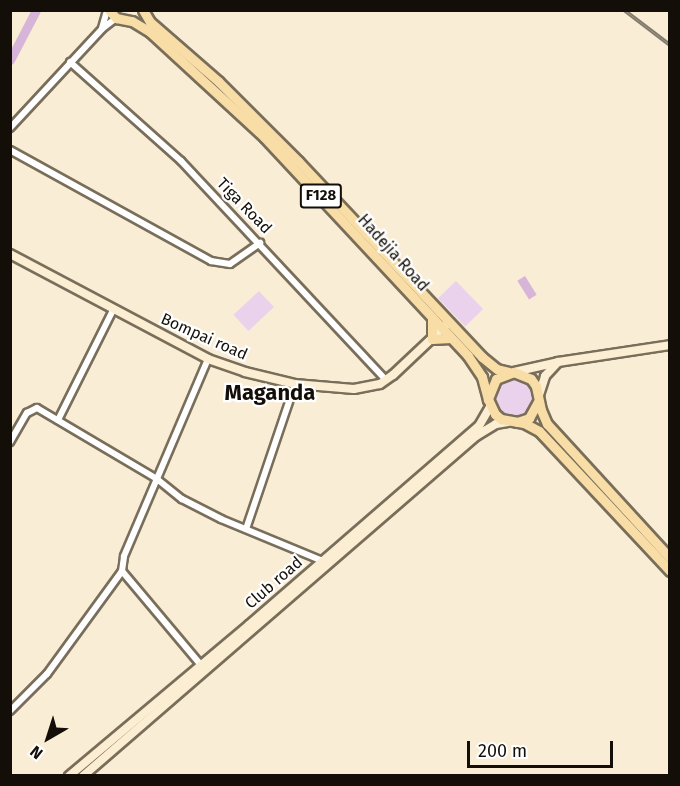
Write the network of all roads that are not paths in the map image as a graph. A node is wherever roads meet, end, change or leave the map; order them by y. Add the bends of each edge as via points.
1 (138, 10) edge
2 (143, 10) edge
3 (115, 14) edge
4 (102, 29) junction
5 (70, 62) junction
6 (10, 128) edge
7 (10, 150) edge
8 (260, 243) junction
9 (10, 254) edge
10 (113, 310) junction
11 (432, 318) junction
12 (446, 325) junction
13 (451, 338) junction
14 (432, 339) junction
15 (669, 345) edge
16 (208, 358) junction
17 (558, 362) junction
18 (512, 372) junction
19 (386, 380) junction
20 (295, 384) junction
21 (539, 397) junction
22 (489, 403) junction
23 (58, 420) junction
24 (512, 422) junction
25 (10, 442) edge
26 (426, 475) junction
27 (157, 479) junction
28 (246, 529) junction
29 (669, 558) edge
30 (323, 561) junction
31 (122, 571) junction
32 (669, 571) edge
33 (207, 664) junction
34 (10, 711) edge
35 (69, 776) edge
36 (83, 776) edge

1 - 3 main road
2 - 12 main road, Hadejia Road / F128 via 150,22 275,138
3 - 4 street
3 - 4 street
3 - 11 main road, Hadejia Road / F128 via 150,32 237,110
4 - 5 street
5 - 6 street
5 - 8 street, Tiga Road via 181,161
7 - 8 street via 211,261 234,263
8 - 19 street, Tiga Road
9 - 10 main road, Bompai road
10 - 16 main road, Bompai road
10 - 23 street
11 - 12 main road, Hadejia Road / F128
11 - 14 main road
12 - 13 main road, Hadejia Road / F128
12 - 14 main road, Bompai road
12 - 18 main road, Hadejia Road / F128 via 490,364
13 - 14 main road
13 - 22 main road, Hadejia Road / F128 via 477,367
14 - 19 main road, Bompai road
15 - 17 main road
16 - 20 main road, Bompai road
16 - 27 street
17 - 18 main road
17 - 21 main road via 545,376
18 - 21 main road, F128 via 531,379
18 - 22 main road via 496,379
19 - 20 main road, Bompai road via 354,389
20 - 28 street
21 - 24 main road via 529,418
21 - 29 main road, F128 via 543,417 555,434
22 - 24 main road via 495,414
22 - 26 main road, Club road via 479,426
23 - 25 street via 37,408 30,409
23 - 27 street
24 - 26 main road via 495,424
24 - 32 main road via 531,426 548,440
26 - 30 main road, Club road
26 - 33 main road
27 - 28 street via 182,499
27 - 31 street via 124,556
28 - 30 street
30 - 33 main road, Club road
31 - 33 street
31 - 34 street via 47,674
33 - 35 main road, Club road
33 - 36 main road

